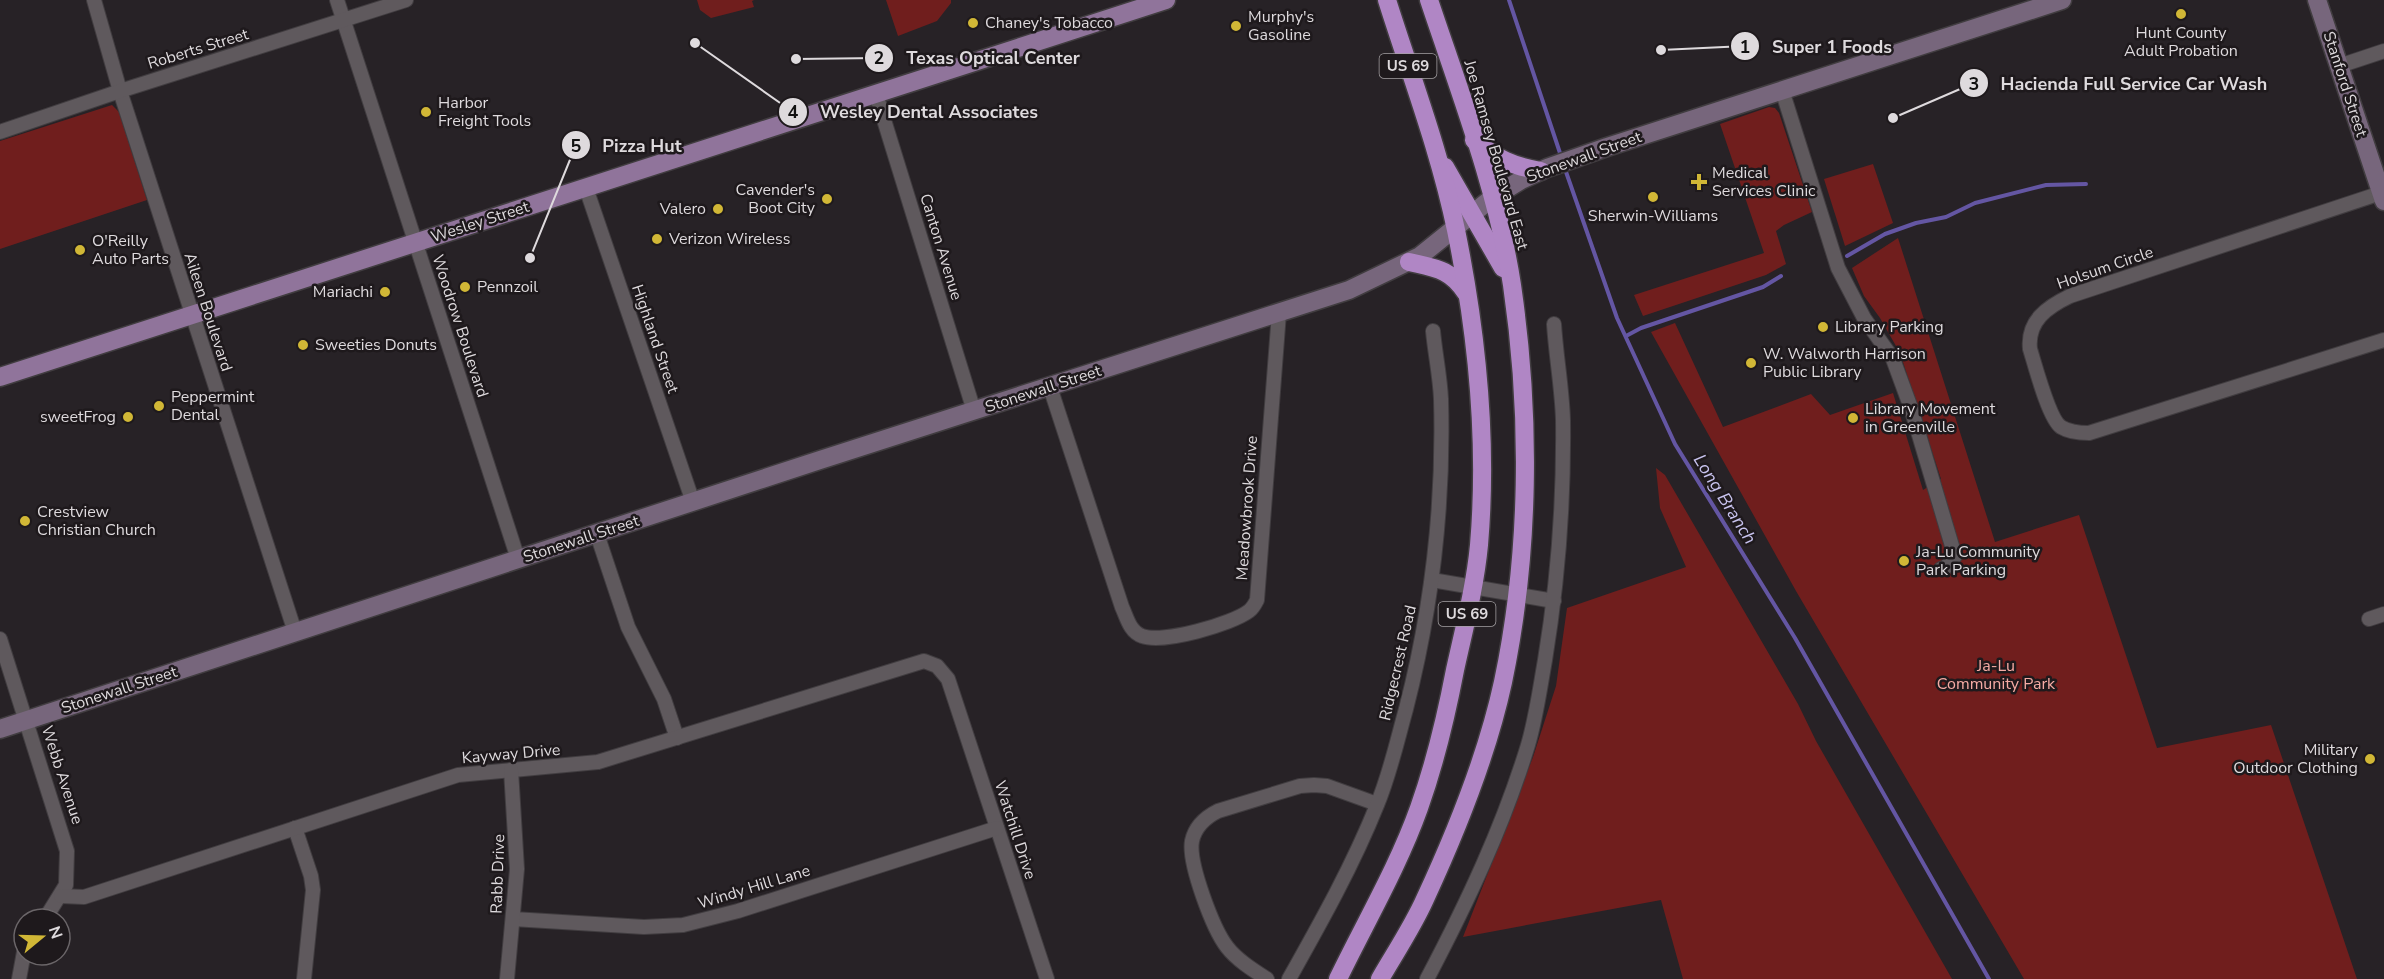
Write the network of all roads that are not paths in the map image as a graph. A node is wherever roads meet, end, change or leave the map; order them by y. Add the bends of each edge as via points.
1 (94, 0) edge
2 (337, 0) edge
3 (406, 0) edge
4 (1166, 0) edge
5 (2062, 0) edge
6 (2317, 0) edge
7 (1430, 2) edge
8 (1386, 3) edge
9 (344, 21) junction
10 (2384, 51) edge
11 (2339, 66) junction
12 (1782, 90) junction
13 (120, 91) junction
14 (876, 94) junction
15 (0, 132) edge
16 (1474, 140) junction
17 (1436, 153) junction
18 (1544, 169) junction
19 (586, 188) junction
20 (2383, 196) edge
21 (1492, 198) junction
22 (1473, 213) junction
23 (1455, 228) junction
24 (415, 243) junction
25 (1409, 262) junction
26 (1512, 285) junction
27 (1467, 295) junction
28 (1279, 313) junction
29 (192, 315) junction
30 (1554, 324) dead end
31 (1433, 331) dead end
32 (2384, 340) edge
33 (0, 377) edge
34 (1050, 387) junction
35 (974, 411) junction
36 (693, 502) junction
37 (597, 534) junction
38 (518, 559) junction
39 (1941, 568) dead end
40 (1432, 580) junction
41 (1473, 586) junction
42 (1518, 595) junction
43 (1554, 601) junction
44 (2384, 614) edge
45 (2369, 619) dead end
46 (295, 632) junction
47 (0, 639) edge
48 (952, 692) joint
49 (27, 720) junction
50 (0, 729) edge
51 (677, 738) junction
52 (511, 770) junction
53 (1377, 804) junction
54 (295, 828) junction
55 (997, 828) junction
56 (61, 896) junction
57 (53, 907) edge
58 (513, 919) junction
59 (304, 979) edge
60 (507, 979) edge
61 (1047, 979) edge
62 (1267, 979) edge
63 (1289, 979) edge
64 (1338, 979) edge
65 (1380, 979) edge
66 (1427, 979) edge

1 - 13 street, Aileen Boulevard
2 - 9 street, Woodrow Boulevard
3 - 9 street, Roberts Street
4 - 14 main road, Wesley Street
5 - 12 street, Stonewall Street
6 - 11 street, Stanford Street
7 - 16 highway, Joe Ramsey Boulevard East / US 69
8 - 17 highway, US 69
9 - 13 street, Roberts Street
9 - 24 street, Woodrow Boulevard
10 - 11 street
11 - 20 street, Stanford Street
12 - 18 street, Stonewall Street
12 - 39 street via 1838,268 1864,318 1888,350 1911,408 1955,556
13 - 15 street, Roberts Street
13 - 29 street, Aileen Boulevard
14 - 19 main road, Wesley Street
14 - 35 street, Canton Avenue
16 - 18 highway via 1497,158 1521,168
16 - 21 highway, Joe Ramsey Boulevard East / US 69
17 - 22 highway
17 - 23 highway, US 69
18 - 21 street, Stonewall Street
19 - 24 main road, Wesley Street
19 - 36 street, Highland Street
20 - 32 street, Holsum Circle via 2070,296 2039,317 2029,338 2053,416 2061,427 2089,433
21 - 22 street, Stonewall Street
21 - 26 highway, Joe Ramsey Boulevard East / US 69
22 - 23 street, Stonewall Street
22 - 26 highway
23 - 25 street, Stonewall Street
23 - 27 highway, US 69
24 - 29 main road, Wesley Street
24 - 38 street, Woodrow Boulevard
25 - 27 highway via 1446,273 1458,280
25 - 28 street, Stonewall Street via 1349,290
26 - 42 highway, Joe Ramsey Boulevard East / US 69 via 1524,435
27 - 41 highway, US 69 via 1479,395 1482,472
28 - 34 street, Stonewall Street
28 - 34 street, Meadowbrook Drive via 1257,600 1247,612 1189,633 1153,638 1132,630
29 - 33 main road, Wesley Street
29 - 46 street, Aileen Boulevard
30 - 43 street via 1563,422 1560,543
31 - 40 street, Ridgecrest Road via 1441,398
34 - 35 street, Stonewall Street
35 - 36 street, Stonewall Street
36 - 37 street, Stonewall Street
37 - 38 street, Stonewall Street
37 - 51 street via 628,627 664,699
38 - 46 street, Stonewall Street
40 - 41 street
40 - 53 street, Ridgecrest Road via 1411,689
41 - 42 street
41 - 64 highway, US 69 via 1442,733 1418,809
42 - 43 street
42 - 65 highway, Joe Ramsey Boulevard East / US 69 via 1503,682 1473,781 1424,902
43 - 66 street via 1542,680 1512,795 1478,879
44 - 45 street
46 - 49 street, Stonewall Street
47 - 49 street, Webb Avenue
48 - 51 street, Kayway Drive via 937,666 916,662
48 - 55 street, Watchill Drive
49 - 50 street, Stonewall Street
49 - 56 street, Webb Avenue via 65,839 68,873
51 - 52 street, Kayway Drive via 598,762
52 - 54 street, Kayway Drive via 458,775
52 - 58 street, Rabb Drive via 517,869
53 - 62 street via 1327,786 1300,786 1218,811 1200,823 1191,854 1205,901 1229,950
53 - 63 street, Ridgecrest Road via 1335,895
54 - 56 street, Kayway Drive via 84,897
54 - 59 street via 313,890
55 - 58 street, Windy Hill Lane via 683,925 644,927
55 - 61 street, Watchill Drive
56 - 57 street, Webb Avenue
58 - 60 street, Rabb Drive

